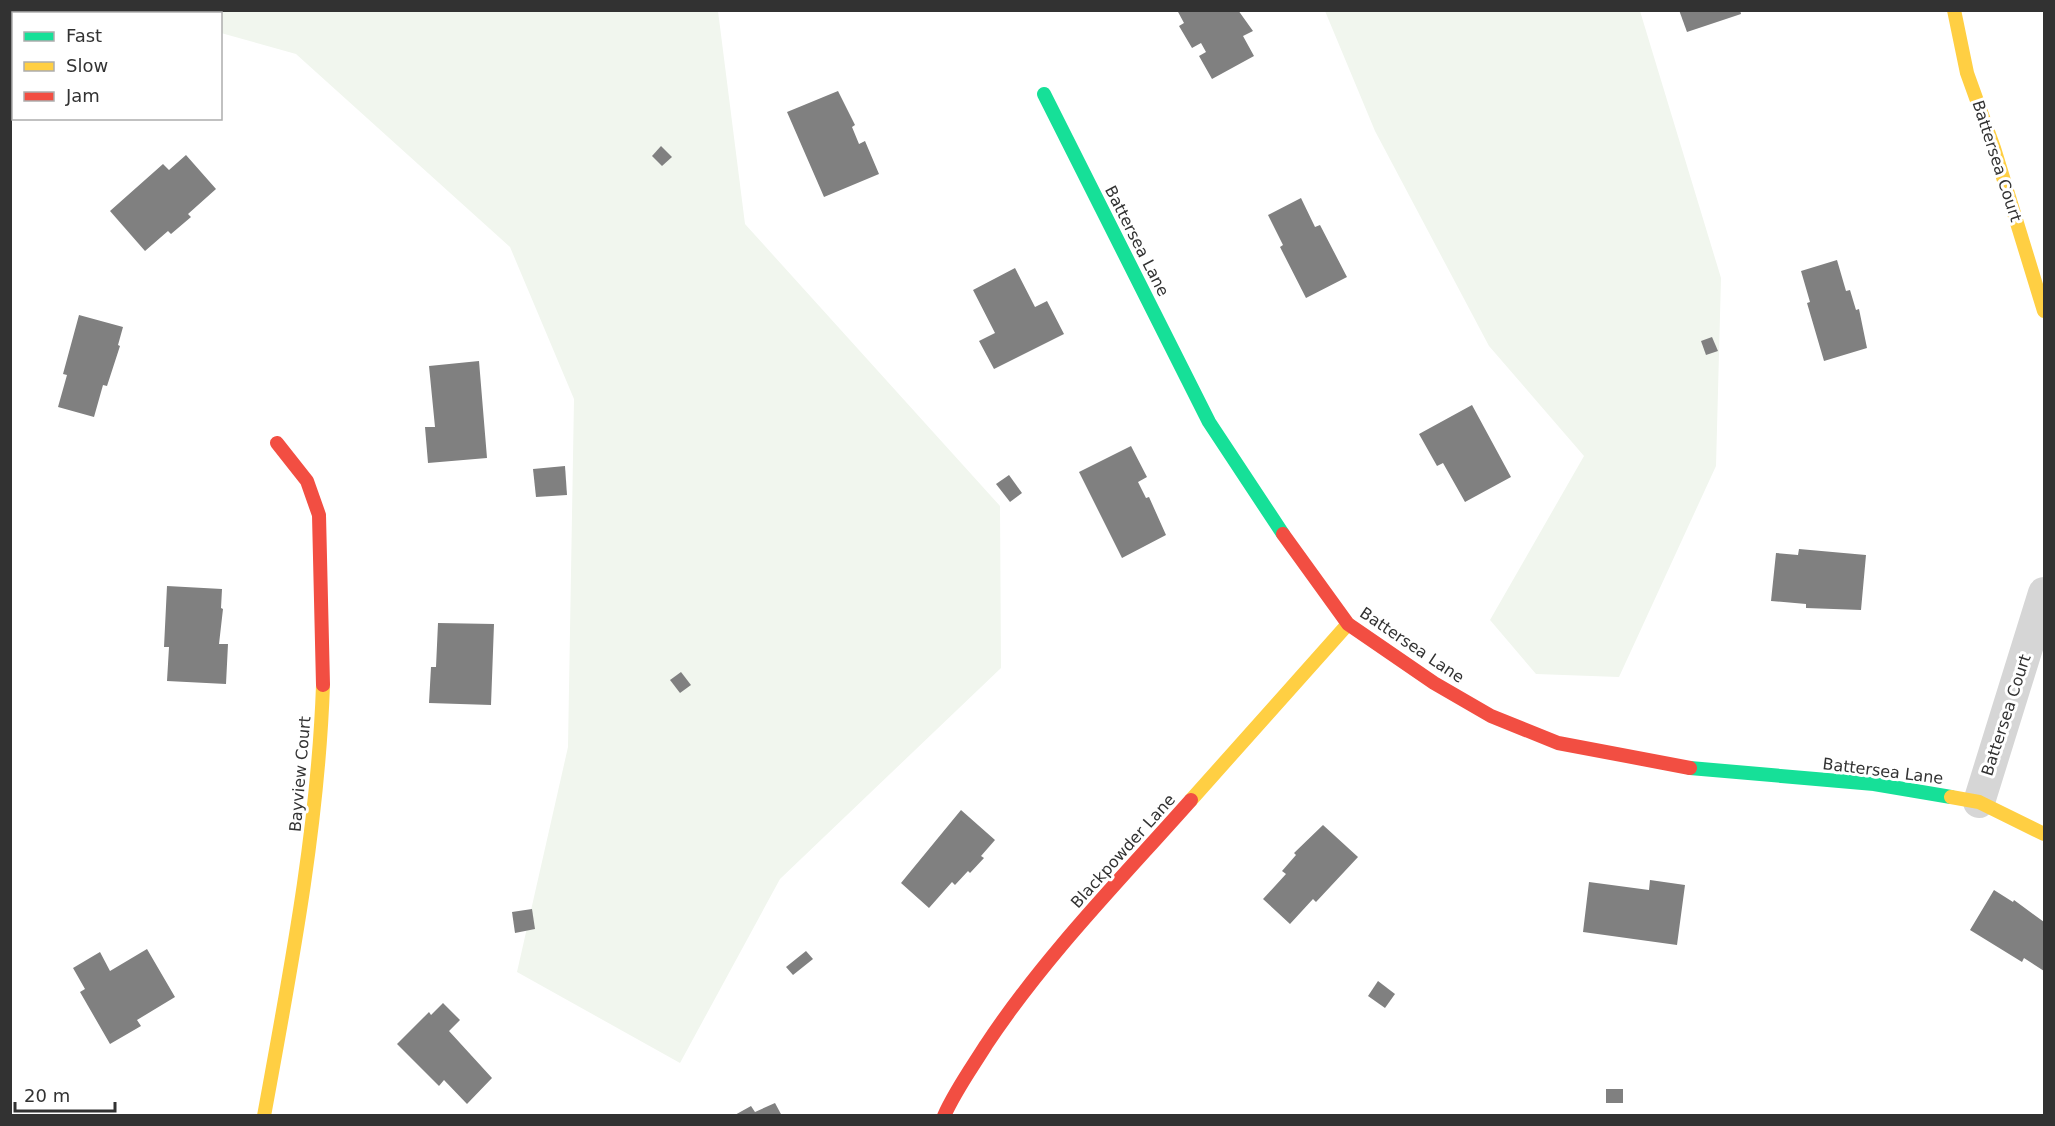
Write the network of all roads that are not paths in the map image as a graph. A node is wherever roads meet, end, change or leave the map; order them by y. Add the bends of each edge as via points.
1 (1954, 10) edge
2 (1044, 94) dead end
3 (2044, 311) edge
4 (277, 443) dead end
5 (2044, 593) edge
6 (1348, 624) junction
7 (1979, 801) junction
8 (2044, 834) edge
9 (264, 1116) edge
10 (944, 1116) edge

1 - 3 street, Battersea Court via 1967,73
2 - 6 street, Battersea Lane via 1209,422 1251,489
4 - 9 street, Bayview Court via 307,481 319,515 323,678 321,741 303,901
5 - 7 street, Battersea Court
6 - 7 street, Battersea Lane via 1434,683 1491,716 1557,743 1677,767 1874,784
6 - 10 street, Blackpowder Lane via 1060,944 1004,1018
7 - 8 street, Battersea Lane

